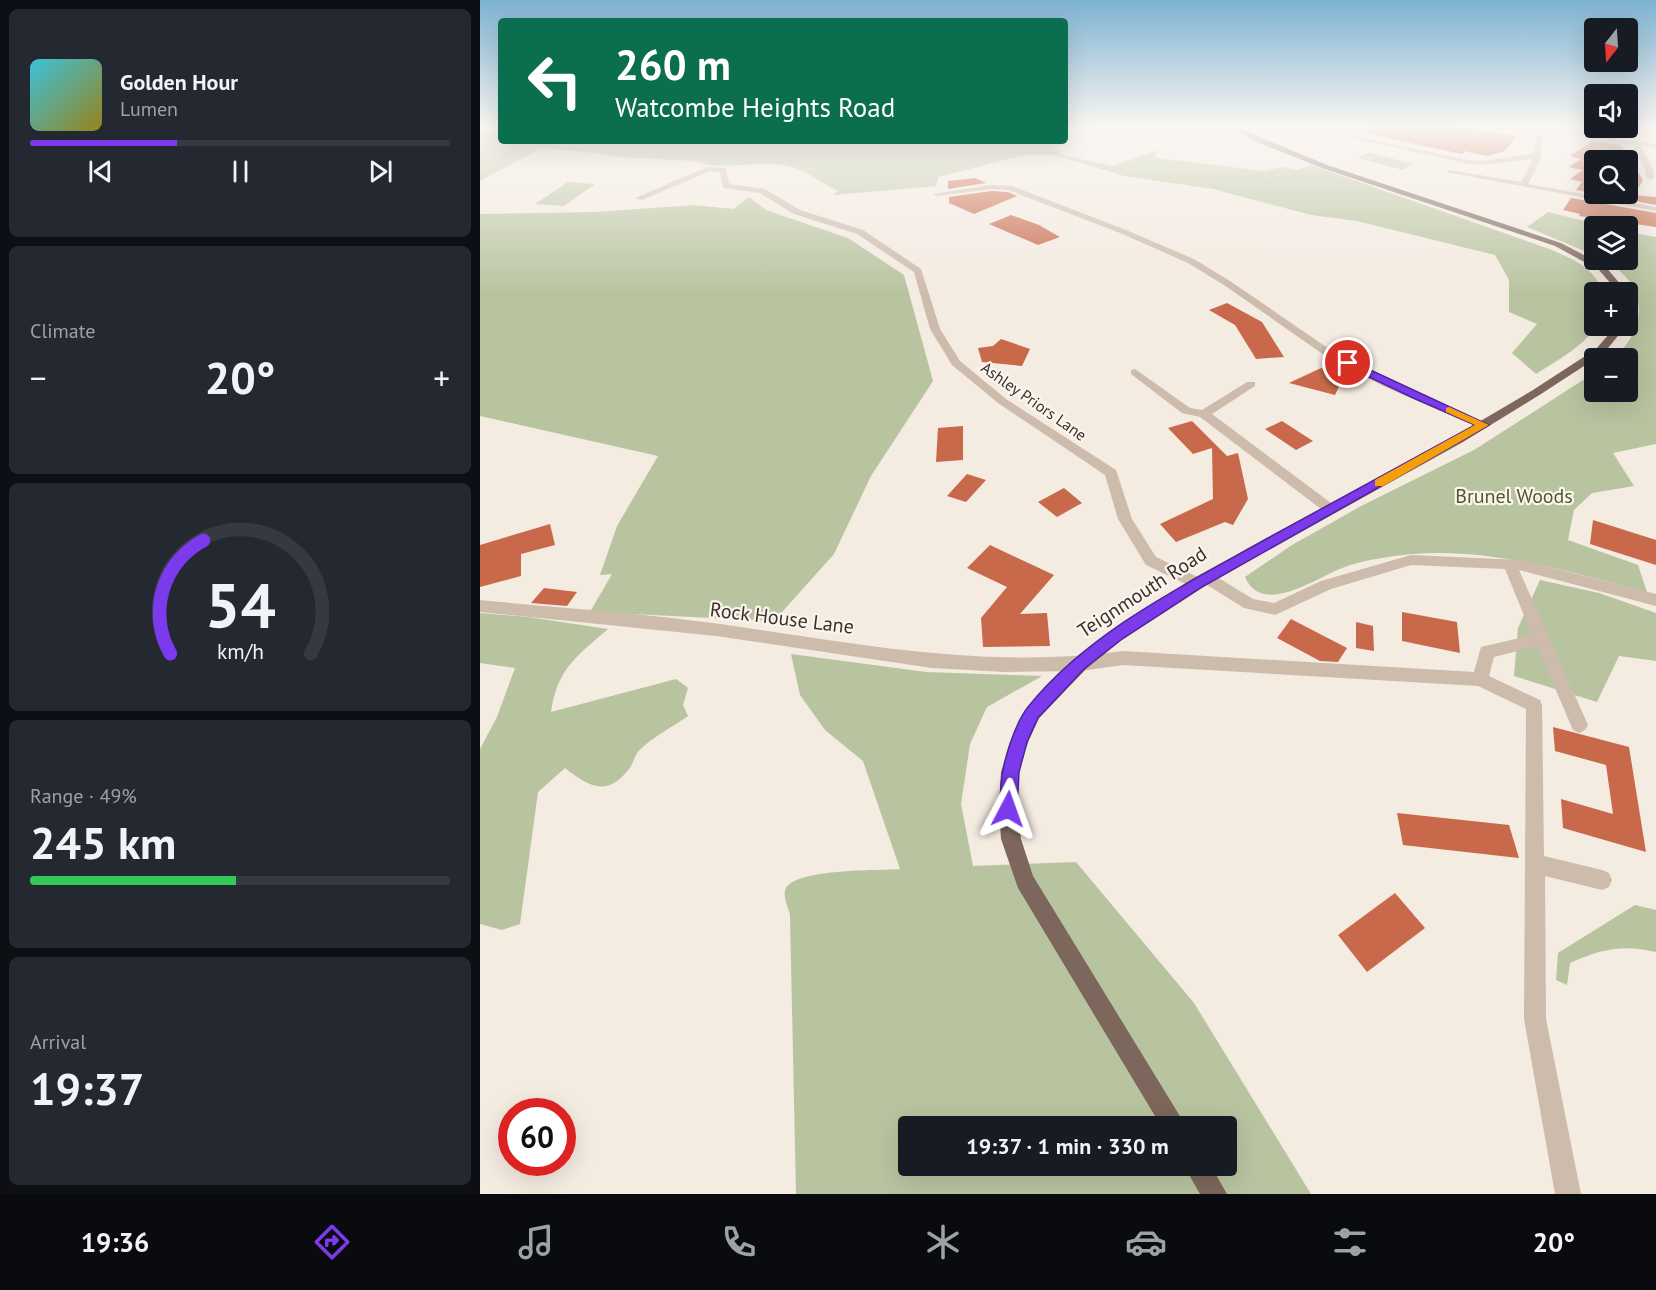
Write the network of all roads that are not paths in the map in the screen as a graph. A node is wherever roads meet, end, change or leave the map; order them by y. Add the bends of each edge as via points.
1 (676, 183) edge
2 (725, 183) edge
3 (1378, 183) edge
4 (1516, 183) edge
5 (1524, 184) joint
6 (937, 194) dead end
7 (639, 198) dead end
8 (1656, 209) edge
9 (1616, 282) edge
10 (1613, 336) edge
11 (1135, 372) dead end
12 (1251, 384) dead end
13 (1204, 414) junction
14 (1484, 425) junction
15 (1330, 509) junction
16 (1510, 565) junction
17 (1202, 581) junction
18 (1656, 600) edge
19 (480, 606) edge
20 (1542, 639) junction
21 (1080, 664) junction
22 (1480, 680) junction
23 (1579, 725) dead end
24 (1535, 864) junction
25 (1602, 880) dead end
26 (1168, 1116) edge
27 (1203, 1176) edge
28 (1214, 1194) edge
29 (1568, 1194) edge

1 - 7 street, Ashley Priors Lane
2 - 17 street, Ashley Priors Lane via 726,186 762,191 797,212 860,232 918,271 935,329 956,363 1002,401 1112,473 1125,519 1151,561
3 - 9 main road via 1560,247 1599,266
4 - 5 street
5 - 8 street
6 - 14 street via 1003,187 1052,203 1191,261 1330,354
10 - 14 main road, Teignmouth Road via 1600,351
11 - 13 street via 1186,411
12 - 13 street
13 - 15 street
14 - 15 main road, Teignmouth Road
15 - 17 main road, Teignmouth Road
16 - 17 street via 1411,560 1326,585 1275,609 1249,604
16 - 18 street
16 - 20 street
17 - 21 main road, Teignmouth Road via 1117,635
19 - 21 street, Rock House Lane via 716,630 932,661
20 - 22 street via 1487,652
20 - 23 street
21 - 22 street, Rock House Lane via 1123,658
21 - 26 main road, Teignmouth Road via 1033,713 1019,742 1011,772 1011,839 1025,881
22 - 24 street via 1534,705
24 - 25 street
24 - 29 street via 1535,1019
27 - 28 main road

